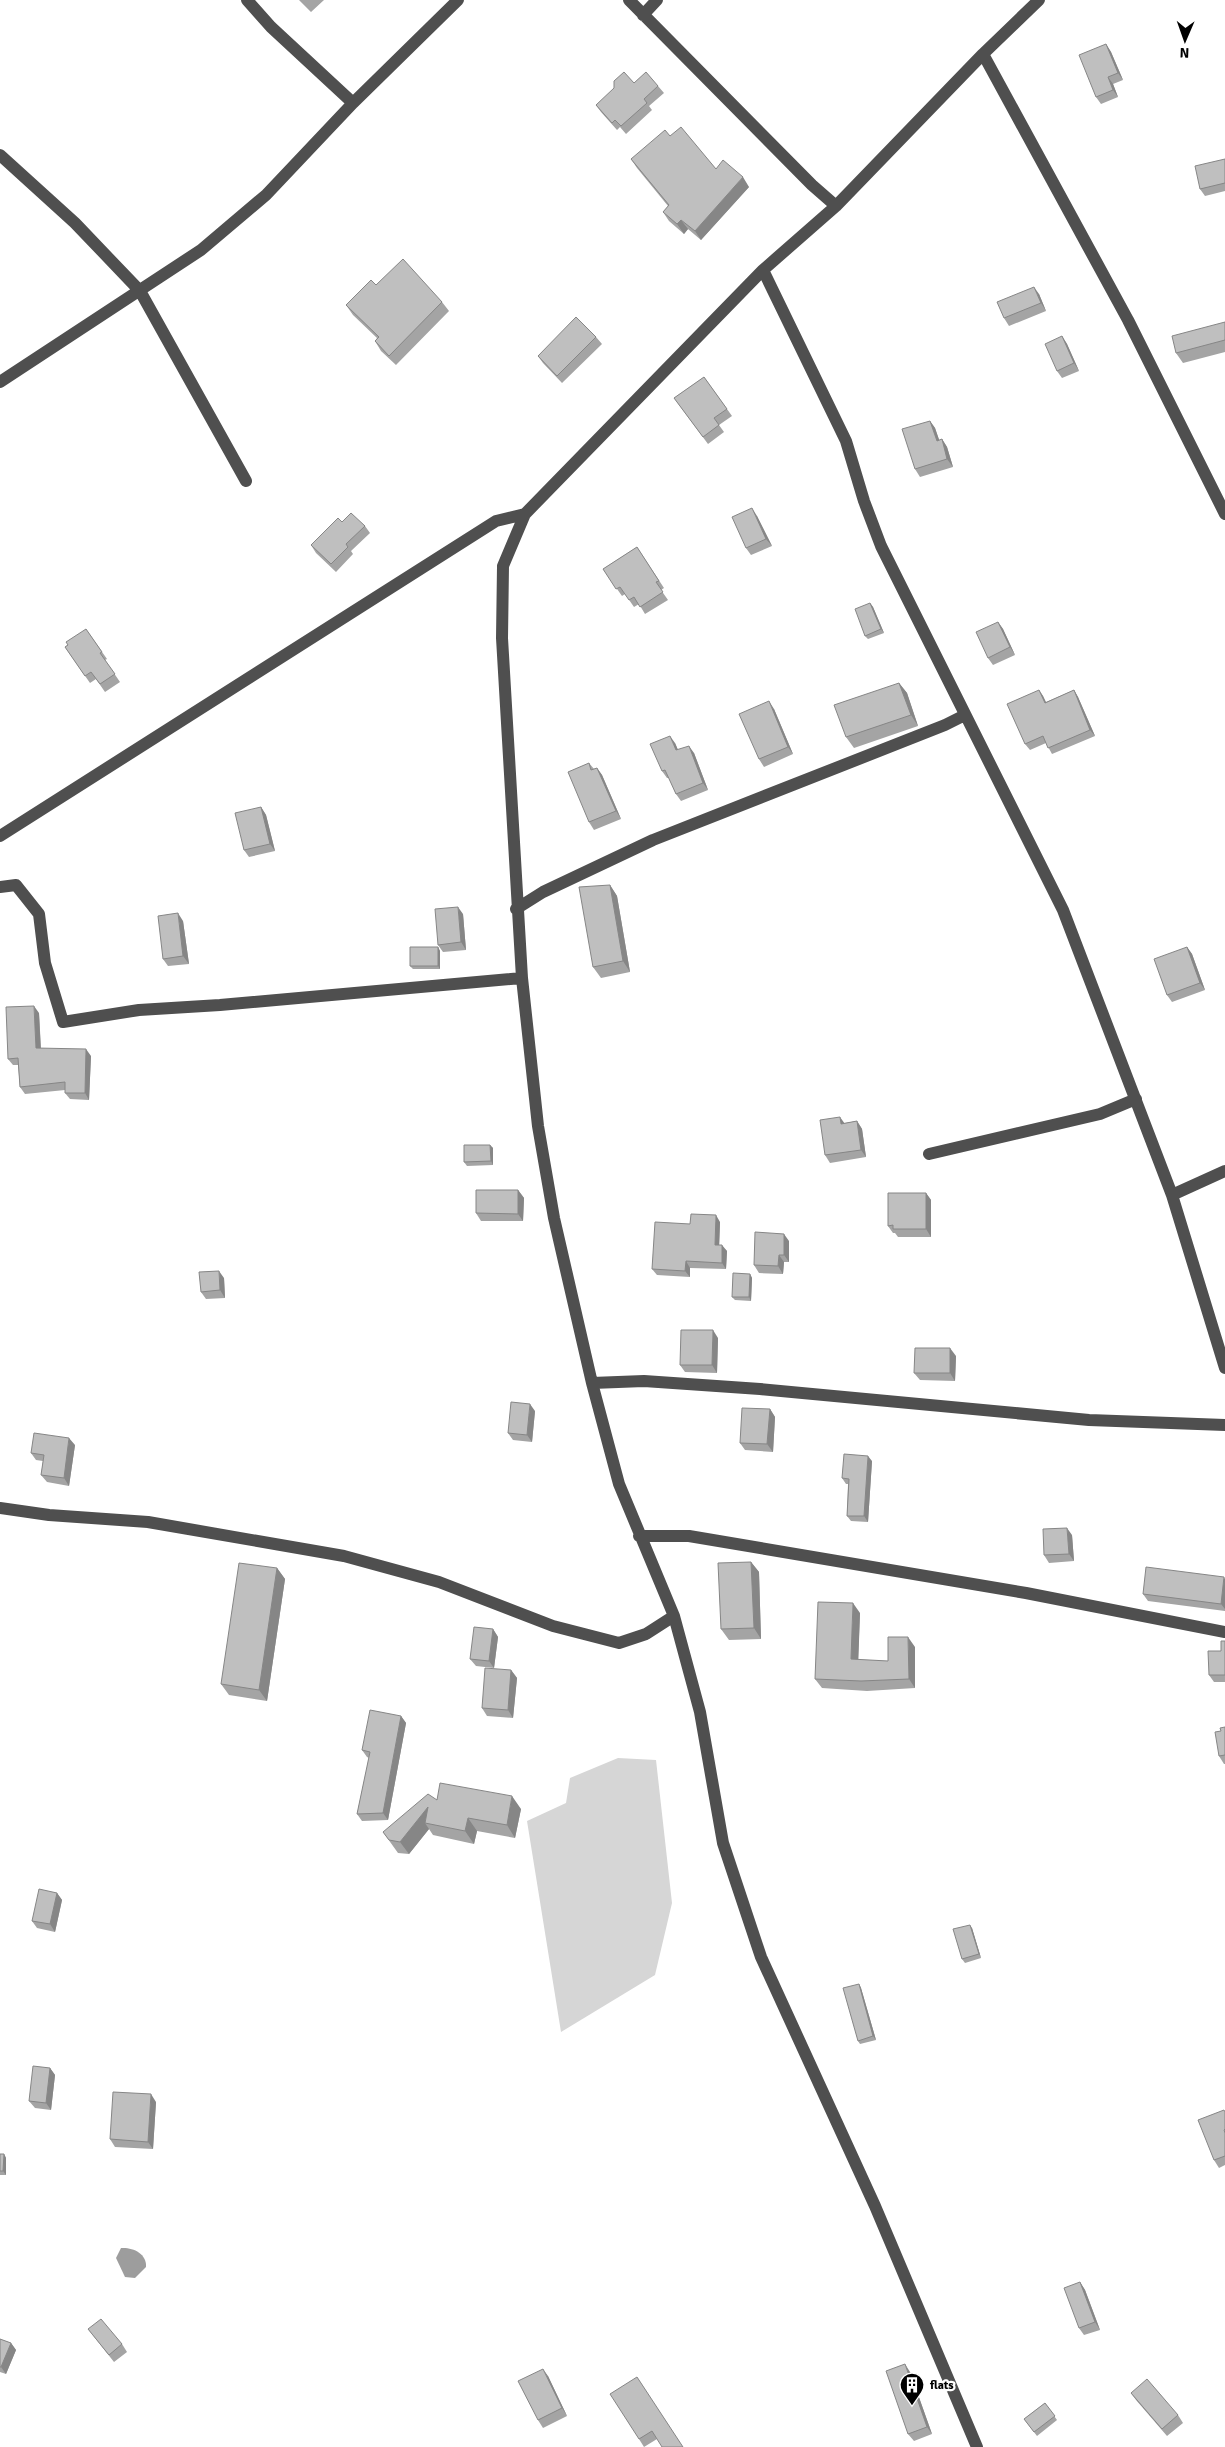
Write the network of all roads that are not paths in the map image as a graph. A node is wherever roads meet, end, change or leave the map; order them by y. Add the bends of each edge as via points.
1 (247, 0) edge
2 (458, 0) edge
3 (629, 0) edge
4 (656, 0) edge
5 (1039, 0) edge
6 (643, 15) junction
7 (983, 54) junction
8 (353, 103) junction
9 (0, 155) edge
10 (836, 206) junction
11 (763, 270) junction
12 (140, 292) junction
13 (0, 382) edge
14 (246, 481) dead end
15 (525, 514) junction
16 (1225, 514) edge
17 (965, 715) junction
18 (0, 836) edge
19 (0, 887) edge
20 (516, 909) junction
21 (522, 978) junction
22 (1136, 1098) junction
23 (929, 1154) dead end
24 (1225, 1171) edge
25 (1172, 1195) junction
26 (1225, 1368) edge
27 (592, 1383) junction
28 (1225, 1425) edge
29 (0, 1508) edge
30 (639, 1536) junction
31 (674, 1616) junction
32 (1225, 1632) edge
33 (977, 2447) edge

1 - 8 street via 271,27
2 - 8 street
3 - 6 street
4 - 6 street
5 - 7 street
6 - 10 street
7 - 10 street
7 - 16 street via 1128,320
8 - 12 street via 266,194 201,250
9 - 12 street via 75,224
10 - 11 street
11 - 15 street
11 - 17 street via 846,441 882,546
12 - 13 street
12 - 14 street
15 - 18 street via 496,521
15 - 20 street via 503,566 502,638
17 - 20 street via 653,840 543,892
17 - 22 street via 1063,910
19 - 21 street via 16,885 39,914 45,964 63,1022 140,1010 220,1006
20 - 21 street
21 - 27 street via 538,1126 552,1208
22 - 23 street via 1100,1114
22 - 25 street
24 - 25 street
25 - 26 street
27 - 28 street via 644,1381 741,1387 1088,1420
27 - 30 street via 619,1484
29 - 31 street via 148,1522 344,1556 438,1582 553,1626 619,1643 646,1634
30 - 31 street
30 - 32 street via 689,1536 1026,1593
31 - 33 street via 700,1712 723,1843 761,1957 875,2206

